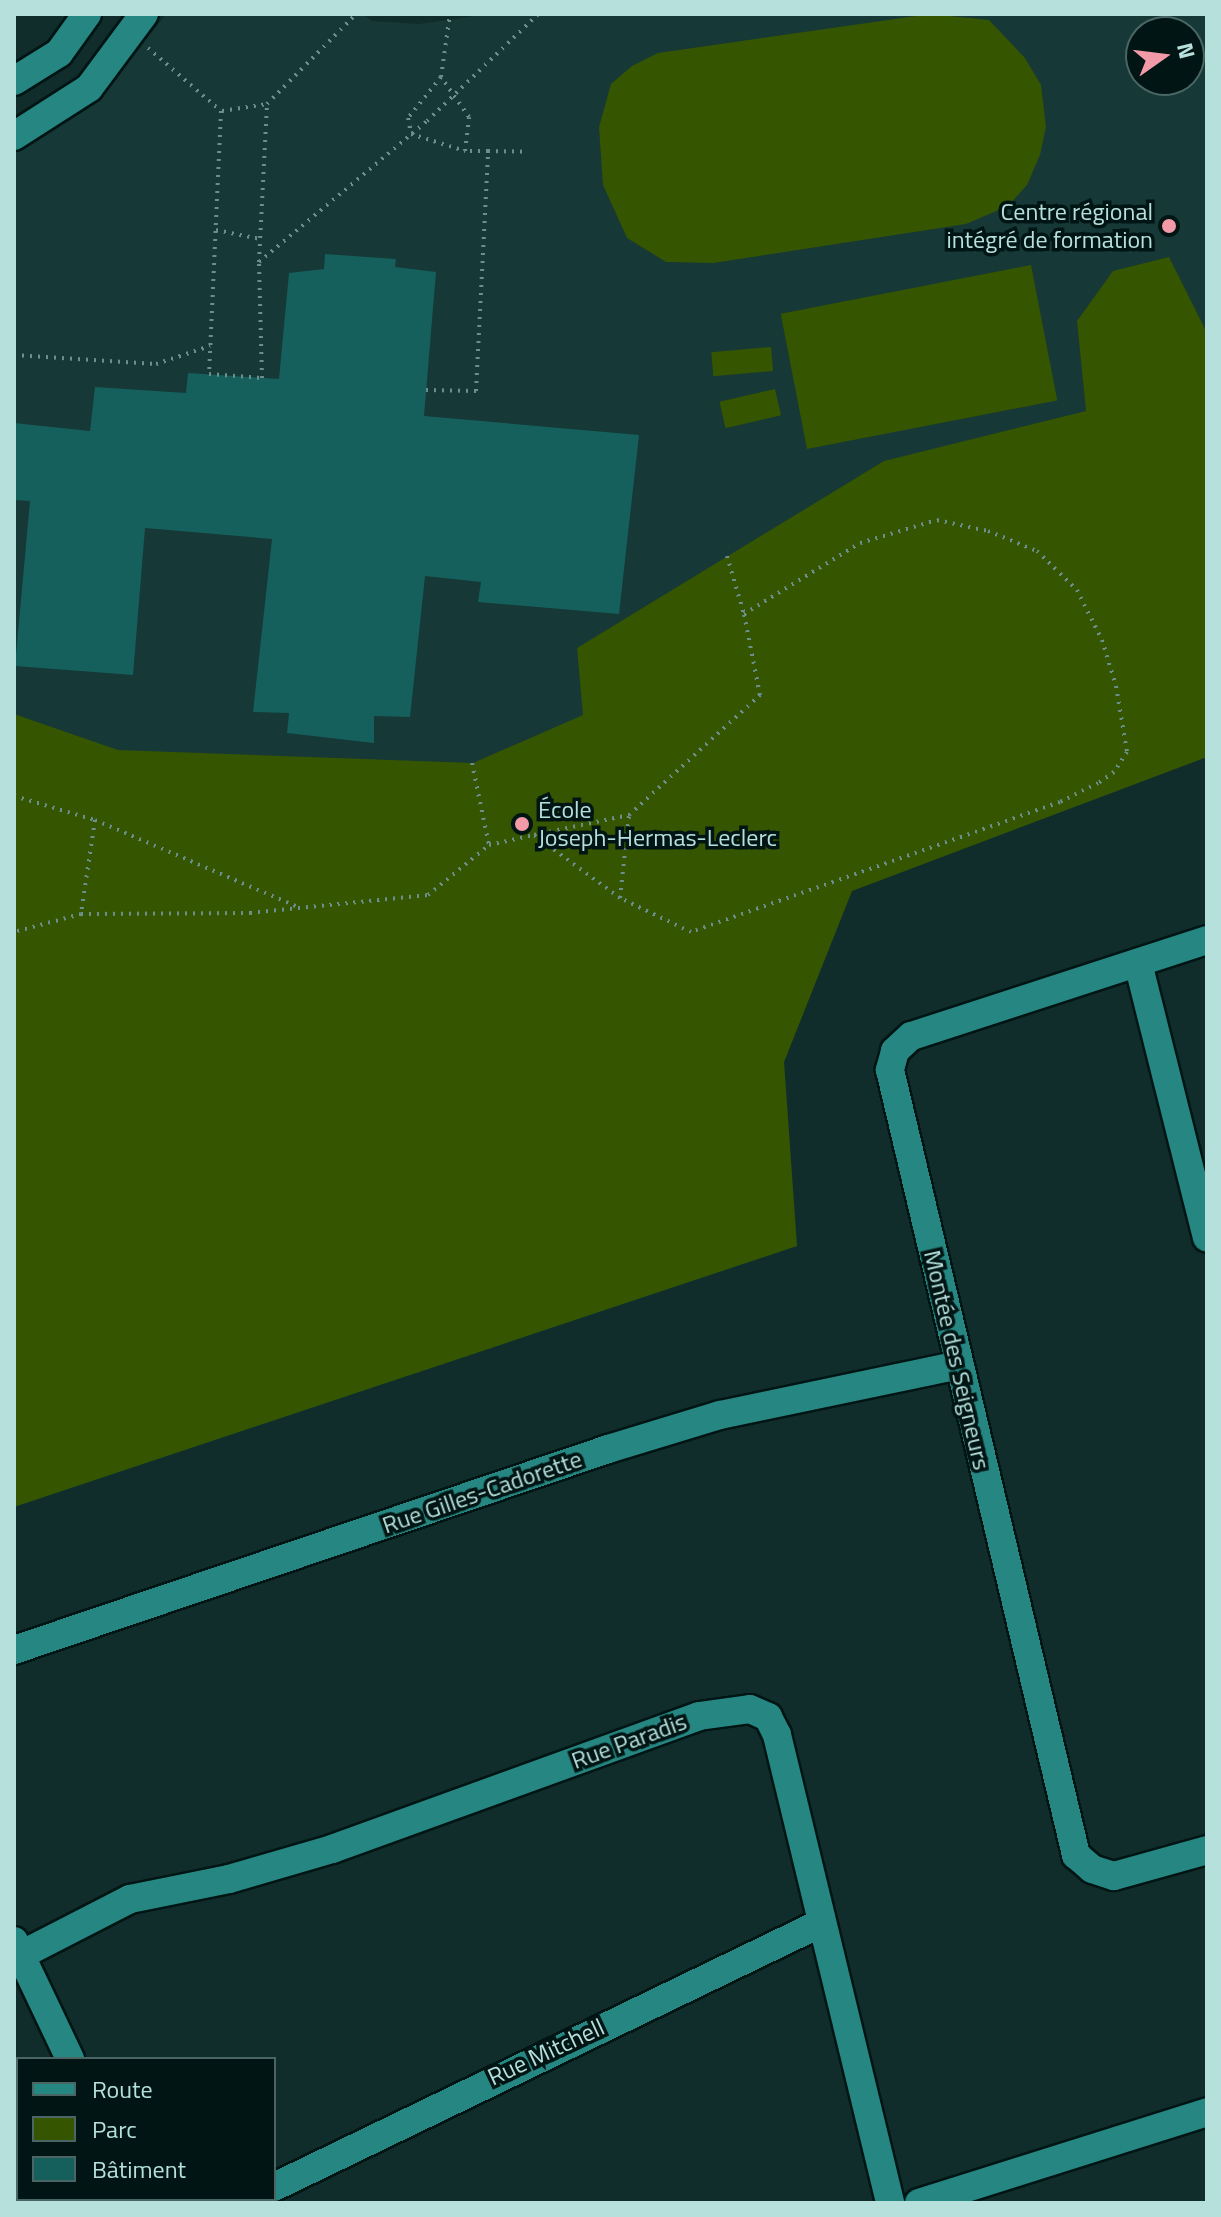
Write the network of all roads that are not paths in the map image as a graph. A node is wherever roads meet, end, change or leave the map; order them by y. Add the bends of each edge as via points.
1 (87, 14) edge
2 (137, 23) edge
3 (14, 81) edge
4 (14, 136) edge
5 (1207, 940) edge
6 (1138, 963) junction
7 (1203, 1207) edge
8 (1207, 1237) edge
9 (959, 1365) junction
10 (14, 1650) edge
11 (1207, 1850) edge
12 (821, 1923) junction
13 (18, 1948) edge
14 (69, 2057) edge
15 (1207, 2112) edge
16 (276, 2186) edge
17 (890, 2203) edge
18 (919, 2203) edge

1 - 3 street via 59,53
2 - 4 street via 89,88
5 - 6 street, Montée des Seigneurs
6 - 7 street
6 - 9 street, Montée des Seigneurs via 911,1036 895,1051 890,1070
7 - 8 street
9 - 10 street, Rue Gilles-Cadorette via 720,1415
9 - 11 street, Montée des Seigneurs via 1076,1855 1092,1869 1114,1876
12 - 13 street, Rue Paradis via 777,1735 768,1717 750,1709 699,1716 332,1849 229,1879 130,1899
12 - 16 street, Rue Mitchell
12 - 17 street, Rue Paradis
13 - 14 street
15 - 18 street

